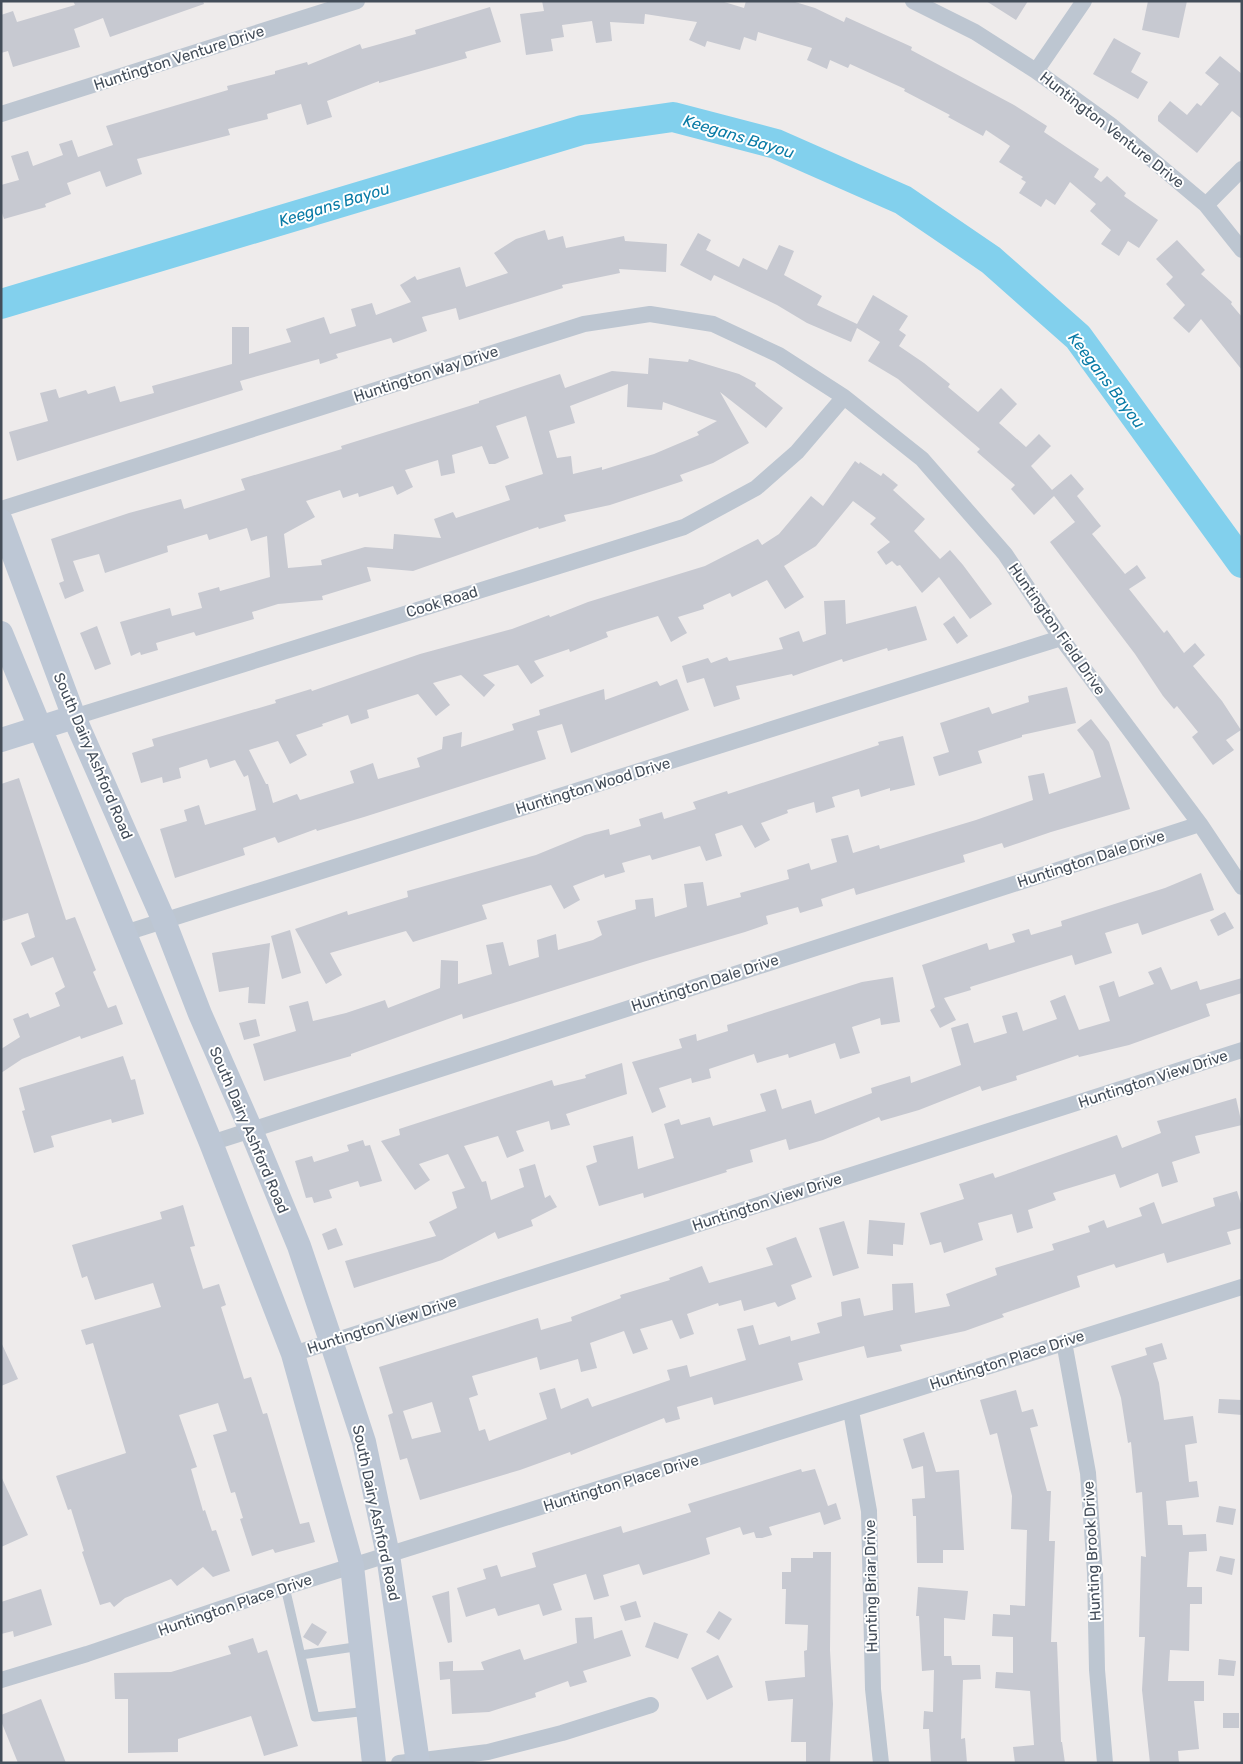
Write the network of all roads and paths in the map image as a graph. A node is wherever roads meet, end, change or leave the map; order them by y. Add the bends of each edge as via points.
1 (357, 1) edge
2 (913, 1) edge
3 (1084, 1) edge
4 (1036, 71) junction
5 (1, 114) edge
6 (1242, 169) edge
7 (1206, 205) junction
8 (1242, 250) edge
9 (844, 397) junction
10 (1, 509) edge
11 (1, 520) edge
12 (1, 633) edge
13 (1060, 638) junction
14 (74, 717) junction
15 (39, 728) junction
16 (1, 740) edge
17 (1200, 824) junction
18 (1242, 887) edge
19 (164, 921) junction
20 (126, 933) junction
21 (1242, 1050) edge
22 (251, 1130) junction
23 (211, 1143) junction
24 (1242, 1287) edge
25 (332, 1341) junction
26 (1064, 1342) junction
27 (293, 1354) junction
28 (850, 1412) junction
29 (388, 1555) junction
30 (352, 1566) junction
31 (284, 1587) junction
32 (361, 1646) junction
33 (301, 1655) junction
34 (1, 1680) edge
35 (651, 1705) dead end
36 (368, 1711) junction
37 (412, 1762) edge
38 (374, 1763) edge
39 (881, 1763) edge
40 (1105, 1763) edge

1 - 5 street, Huntington Venture Drive
2 - 4 street, Huntington Venture Drive via 975,32
3 - 4 street
4 - 7 street, Huntington Venture Drive via 1112,126
6 - 7 street
7 - 8 street, Huntington Venture Drive
9 - 10 street, Huntington Way Drive via 779,356 713,324 650,314 584,324
9 - 13 street, Huntington Field Drive via 922,459 1005,554
9 - 14 street, Cook Road via 797,452 756,488 684,527
11 - 14 main road, South Dairy Ashford Road
12 - 15 main road
13 - 17 street, Huntington Field Drive
13 - 19 street, Huntington Wood Drive
14 - 15 main road, Cook Road
14 - 19 main road, South Dairy Ashford Road
15 - 16 main road, Cook Road
15 - 20 main road
17 - 18 street, Huntington Field Drive
17 - 22 street, Huntington Dale Drive
19 - 20 street, Huntington Wood Drive
19 - 22 main road, South Dairy Ashford Road via 200,1014
20 - 23 main road
21 - 25 street, Huntington View Drive
22 - 23 street, Huntington Dale Drive
22 - 25 main road, South Dairy Ashford Road
23 - 27 main road
24 - 26 street, Huntington Place Drive
25 - 27 street, Huntington View Drive
25 - 29 main road, South Dairy Ashford Road via 364,1442
26 - 28 street, Huntington Place Drive
26 - 40 street, Hunting Brook Drive via 1088,1473 1097,1670
27 - 30 main road
28 - 29 street, Huntington Place Drive
28 - 39 street, Hunting Briar Drive via 869,1511 873,1690
29 - 30 street, Huntington Place Drive
29 - 37 main road, South Dairy Ashford Road
30 - 31 street, Huntington Place Drive
30 - 32 main road
31 - 33 lane
31 - 34 street, Huntington Place Drive
32 - 33 lane
32 - 36 main road
33 - 36 lane via 314,1717
35 - 37 street via 488,1752
36 - 38 main road

